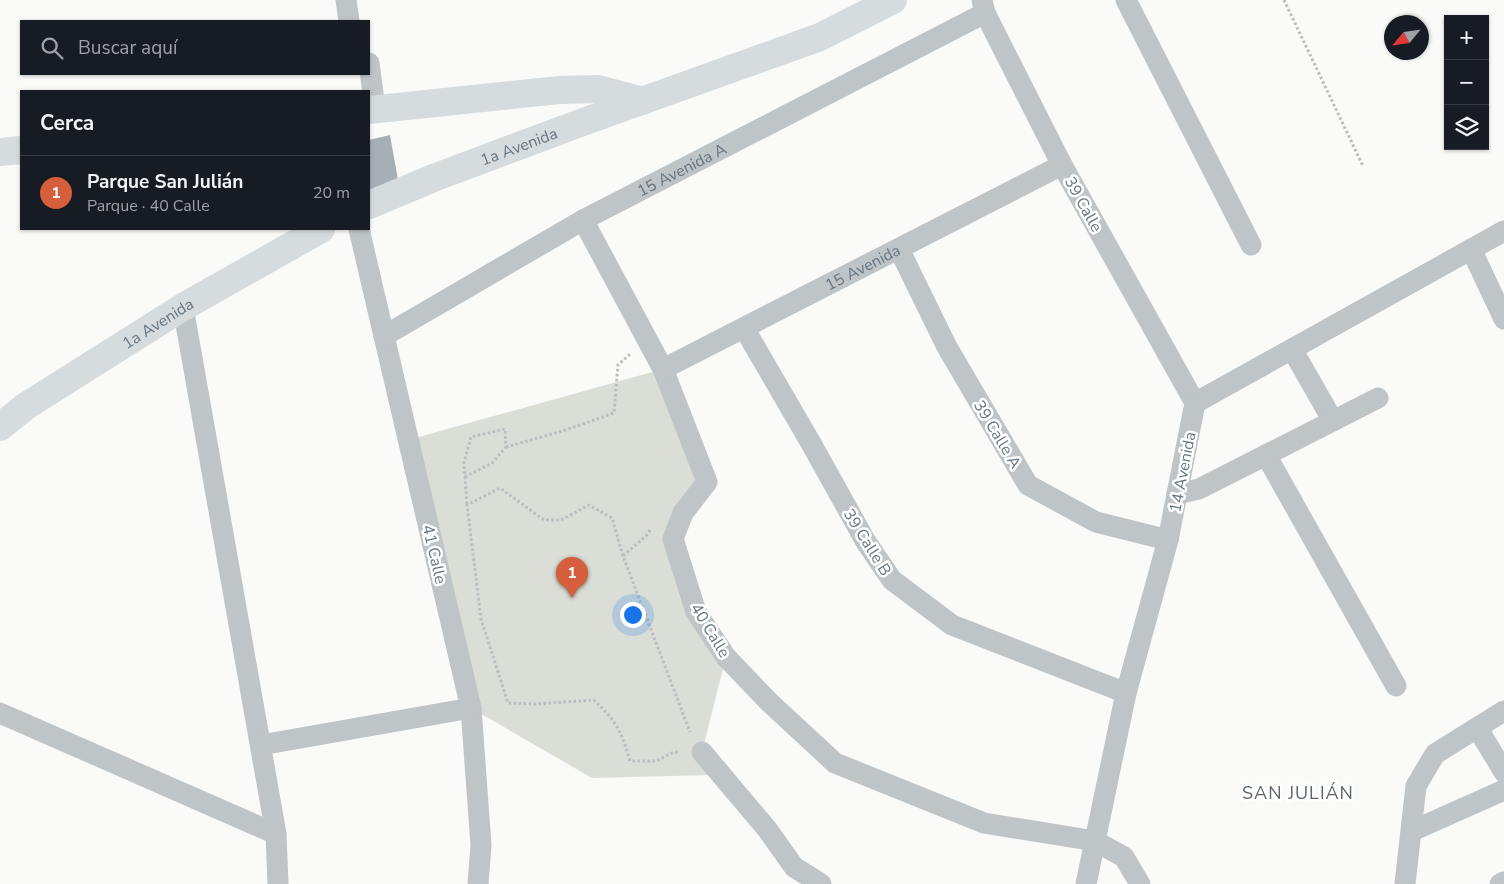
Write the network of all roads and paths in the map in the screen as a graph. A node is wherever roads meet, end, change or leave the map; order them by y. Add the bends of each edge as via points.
1 (346, 0) edge
2 (361, 0) edge
3 (893, 0) edge
4 (1126, 0) edge
5 (1284, 0) edge
6 (983, 6) edge
7 (349, 20) edge
8 (363, 20) edge
9 (356, 75) edge
10 (368, 75) edge
11 (362, 90) edge
12 (368, 90) edge
13 (643, 101) junction
14 (370, 103) edge
15 (20, 150) edge
16 (0, 152) edge
17 (1062, 165) junction
18 (1363, 166) dead end
19 (370, 205) edge
20 (583, 220) junction
21 (319, 230) edge
22 (358, 230) edge
23 (1504, 231) edge
24 (1251, 244) dead end
25 (899, 249) junction
26 (1471, 249) junction
27 (183, 307) junction
28 (1504, 319) edge
29 (744, 328) junction
30 (384, 336) junction
31 (646, 337) junction
32 (1292, 349) junction
33 (664, 369) junction
34 (1378, 398) dead end
35 (1195, 403) junction
36 (1332, 421) junction
37 (0, 427) edge
38 (506, 447) junction
39 (1266, 455) junction
40 (465, 477) junction
41 (1177, 494) junction
42 (467, 506) junction
43 (651, 527) dead end
44 (1168, 540) junction
45 (623, 556) junction
46 (1396, 686) dead end
47 (1126, 693) junction
48 (471, 708) junction
49 (1504, 711) edge
50 (0, 713) edge
51 (1478, 729) junction
52 (261, 745) junction
53 (702, 752) junction
54 (1504, 772) edge
55 (1504, 790) edge
56 (1412, 831) junction
57 (276, 834) junction
58 (1095, 841) junction
59 (1504, 882) edge
60 (278, 884) edge
61 (478, 884) edge
62 (822, 884) edge
63 (1086, 884) edge
64 (1140, 884) edge
65 (1405, 884) edge
66 (1500, 884) edge

1 - 7 street
2 - 8 street
3 - 13 main road via 820,37
4 - 24 street
5 - 18 path
6 - 17 street, 39 Calle
6 - 20 street, 15 Avenida A
9 - 11 street
10 - 12 street
13 - 14 main road via 598,89
13 - 19 main road, 1a Avenida
15 - 16 main road
17 - 25 street, 15 Avenida
17 - 35 street, 39 Calle
20 - 30 street, 15 Avenida A
20 - 31 street, 40 Calle
21 - 27 main road, 1a Avenida
22 - 30 street, 41 Calle
23 - 26 street
25 - 29 street, 15 Avenida
25 - 44 street, 39 Calle A via 947,347 1028,485 1096,522
26 - 28 street
26 - 32 street
27 - 37 main road, 1a Avenida via 26,406
27 - 52 street
29 - 33 street, 15 Avenida
29 - 47 street, 39 Calle B via 866,542 892,580 952,625
30 - 48 street, 41 Calle
31 - 33 street, 40 Calle
31 - 38 path via 618,365 614,413
32 - 35 street
32 - 36 street
33 - 58 street, 40 Calle via 708,482 682,514 673,539 696,612 726,657 834,764 984,823
34 - 36 street
35 - 41 street, 14 Avenida
36 - 39 street
38 - 40 path via 492,463
38 - 40 path via 505,430 471,437 464,463
39 - 41 street via 1199,489
39 - 46 street
40 - 42 path
41 - 44 street, 14 Avenida
42 - 45 path via 500,488 544,520 561,520 588,505 612,518
42 - 53 path via 481,619 508,703 594,700 610,715 624,737 630,762 656,761 674,752
43 - 45 path via 647,535
44 - 47 street, 14 Avenida
45 - 53 path via 695,744
47 - 58 street, 14 Avenida
48 - 52 street
48 - 61 street, 41 Calle via 481,845
49 - 51 street
50 - 57 street
51 - 54 street
51 - 56 street via 1435,754 1416,786
52 - 57 street
53 - 62 street via 767,829 794,867
55 - 56 street
56 - 65 street
57 - 60 street
58 - 63 street, 14 Avenida
58 - 64 street via 1124,857
59 - 66 street

